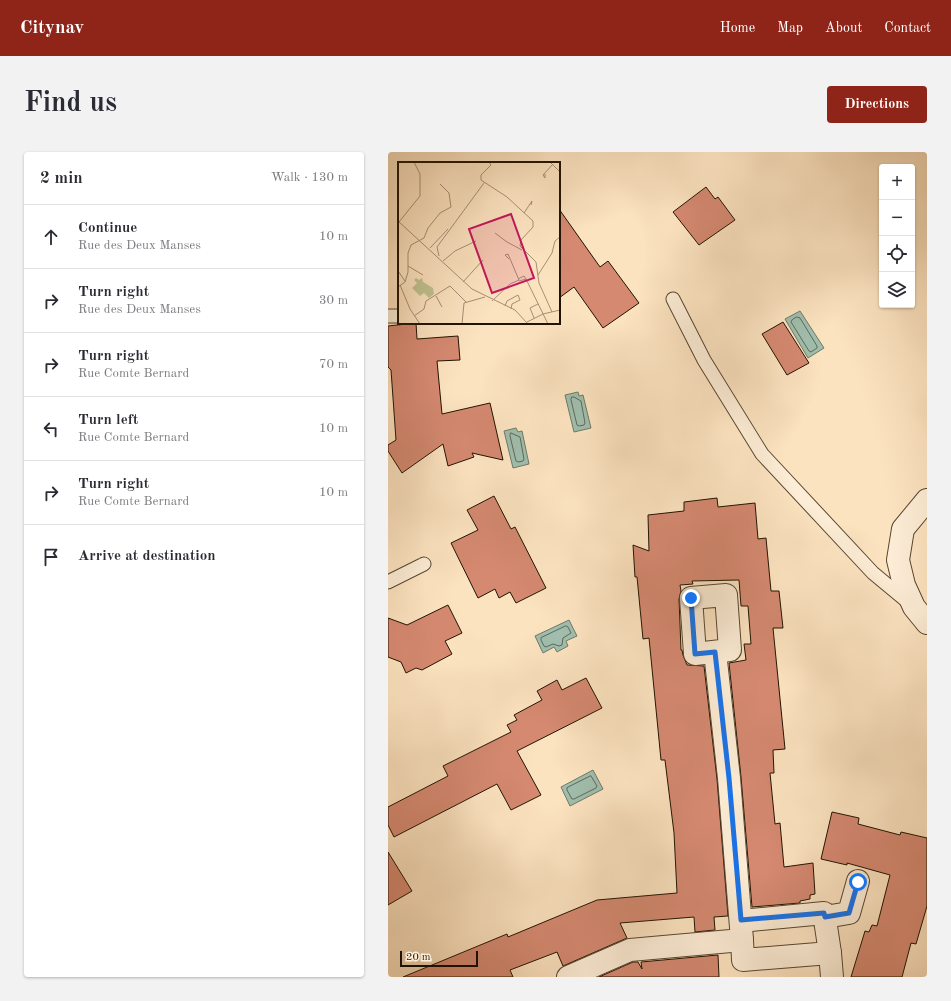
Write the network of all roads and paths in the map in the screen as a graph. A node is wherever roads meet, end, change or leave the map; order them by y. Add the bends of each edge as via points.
1 (673, 299) dead end
2 (927, 500) edge
3 (424, 564) dead end
4 (388, 582) edge
5 (921, 615) edge
6 (715, 652) dead end
7 (858, 882) dead end
8 (825, 917) junction
9 (742, 930) junction
10 (830, 953) junction
11 (568, 977) edge
12 (832, 977) edge

1 - 5 lane via 704,360 762,454 873,573
2 - 5 street via 903,529 898,560 904,585
3 - 4 lane
6 - 9 street
7 - 8 street via 849,913
8 - 9 street via 824,913
8 - 10 street
9 - 10 street via 743,960
9 - 11 street via 630,950
10 - 12 street

